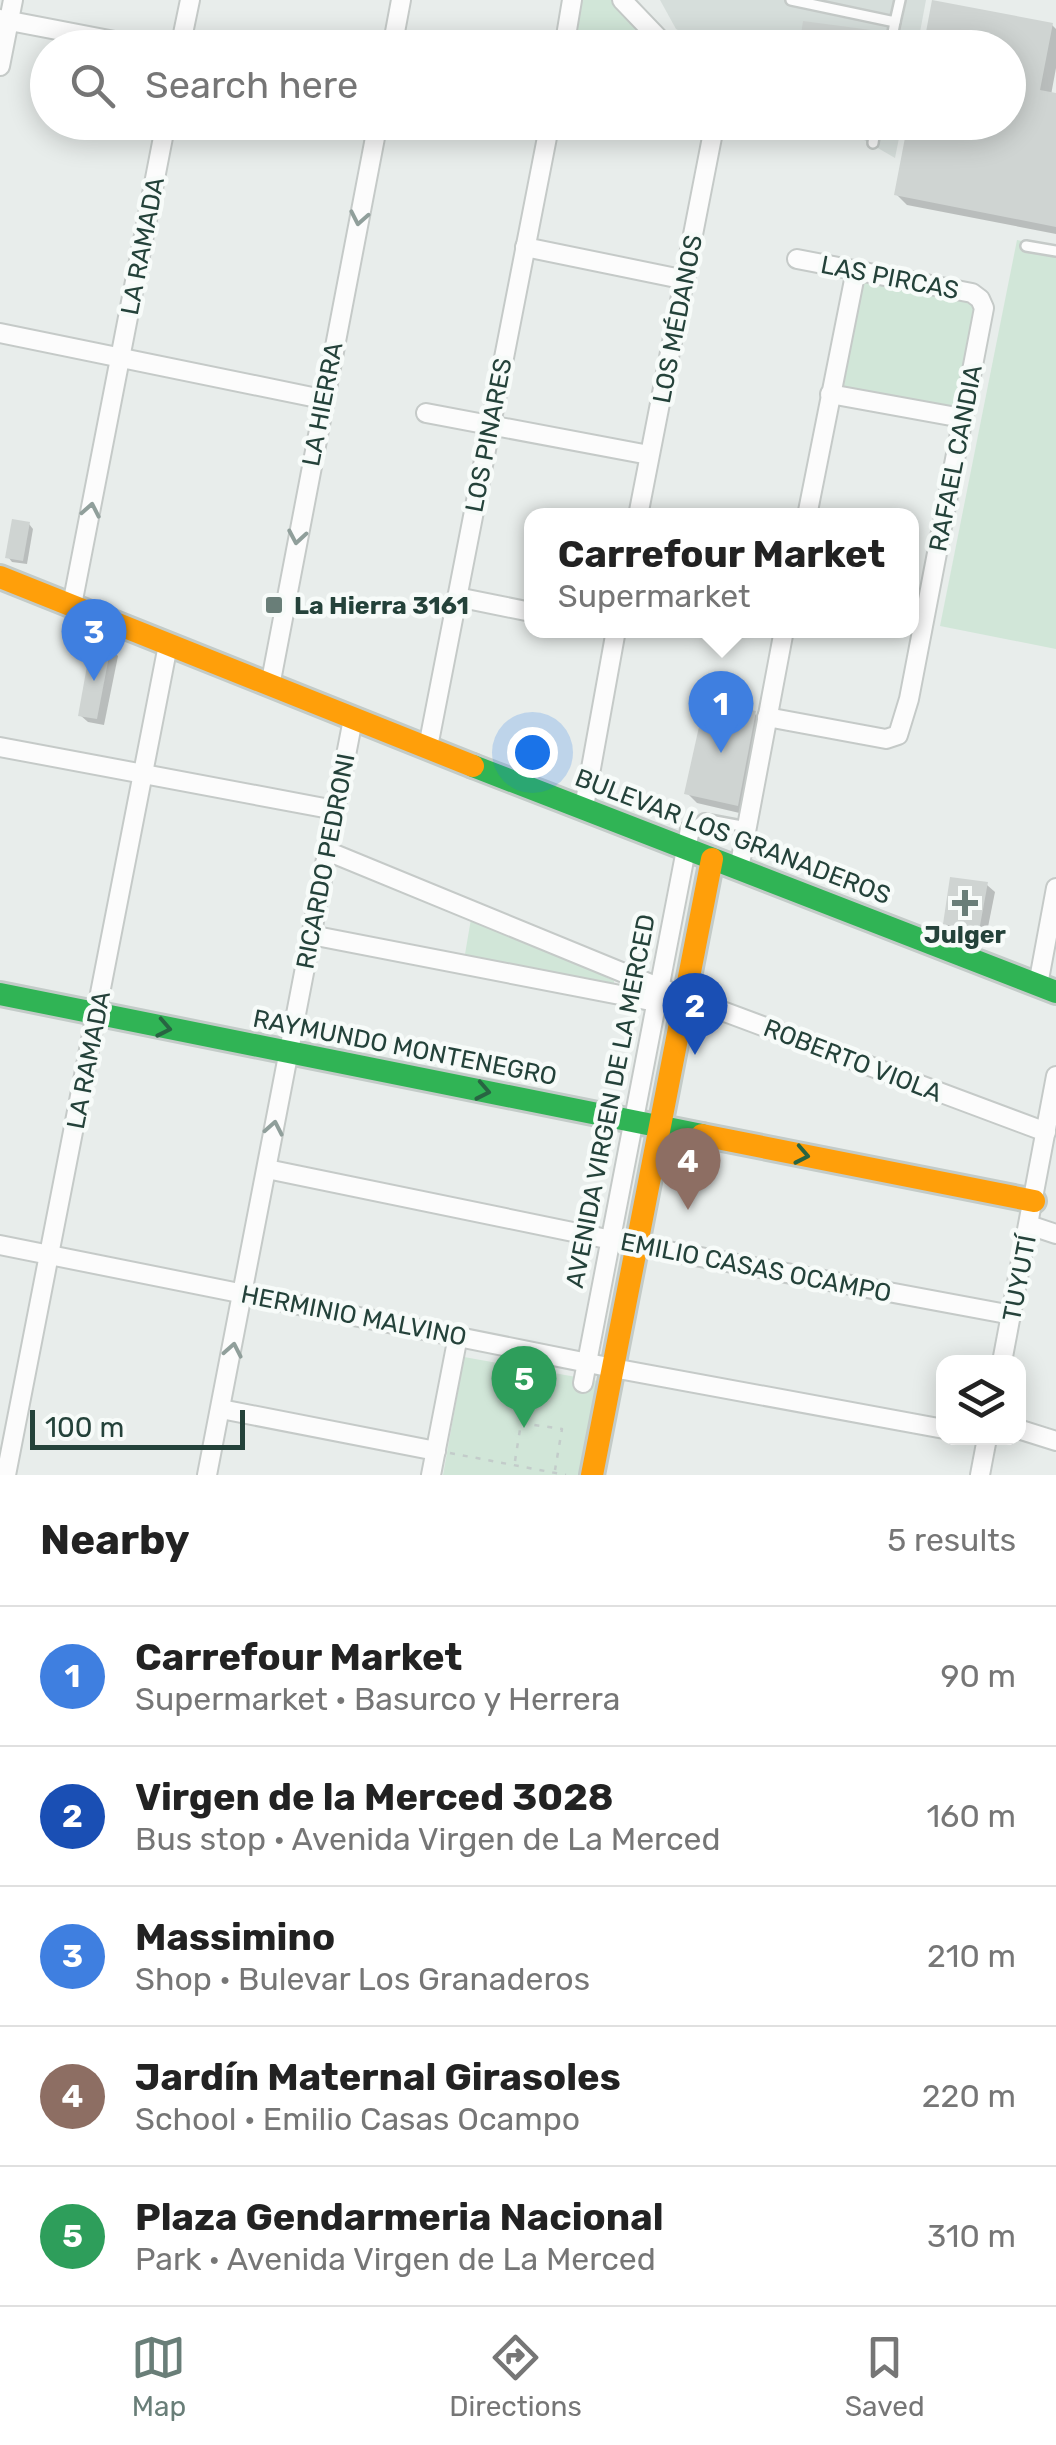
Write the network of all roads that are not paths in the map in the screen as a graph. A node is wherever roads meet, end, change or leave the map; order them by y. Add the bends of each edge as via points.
1 (13, 0) edge
2 (190, 0) edge
3 (400, 0) edge
4 (572, 0) edge
5 (622, 0) edge
6 (791, 0) edge
7 (900, 0) edge
8 (5, 20) edge
9 (895, 22) junction
10 (57, 30) edge
11 (184, 30) edge
12 (395, 30) edge
13 (567, 30) edge
14 (651, 30) edge
15 (893, 30) edge
16 (0, 66) edge
17 (162, 140) edge
18 (374, 140) edge
19 (546, 140) edge
20 (712, 140) edge
21 (873, 140) edge
22 (873, 143) dead end
23 (525, 246) junction
24 (1026, 246) dead end
25 (1056, 251) edge
26 (797, 259) dead end
27 (856, 270) junction
28 (686, 280) junction
29 (980, 299) joint
30 (0, 333) edge
31 (120, 356) junction
32 (830, 394) junction
33 (322, 398) junction
34 (426, 414) dead end
35 (962, 418) junction
36 (489, 425) junction
37 (650, 455) junction
38 (640, 508) edge
39 (809, 508) edge
40 (0, 577) edge
41 (457, 597) junction
42 (72, 606) junction
43 (524, 611) edge
44 (615, 638) edge
45 (782, 638) edge
46 (168, 645) junction
47 (270, 686) junction
48 (767, 717) junction
49 (353, 719) junction
50 (0, 747) edge
51 (428, 748) junction
52 (145, 774) junction
53 (584, 807) junction
54 (334, 810) junction
55 (747, 827) junction
56 (695, 847) junction
57 (328, 851) junction
58 (739, 869) junction
59 (1056, 888) edge
60 (311, 935) junction
61 (1047, 988) edge
62 (0, 994) edge
63 (657, 995) junction
64 (682, 1003) junction
65 (98, 1014) junction
66 (288, 1053) junction
67 (1056, 1076) edge
68 (634, 1120) junction
69 (658, 1126) junction
70 (1046, 1132) junction
71 (266, 1169) junction
72 (1034, 1202) junction
73 (1029, 1225) junction
74 (1056, 1234) edge
75 (611, 1240) junction
76 (0, 1245) edge
77 (636, 1246) junction
78 (50, 1255) junction
79 (244, 1293) junction
80 (1012, 1315) junction
81 (458, 1336) junction
82 (1003, 1355) edge
83 (588, 1362) junction
84 (613, 1368) junction
85 (583, 1383) dead end
86 (220, 1409) junction
87 (936, 1429) edge
88 (1026, 1432) edge
89 (1056, 1441) edge
90 (986, 1445) edge
91 (436, 1451) junction
92 (6, 1475) edge
93 (207, 1475) edge
94 (432, 1475) edge
95 (592, 1475) edge
96 (980, 1475) edge

1 - 8 street
2 - 11 street
3 - 12 street
4 - 13 street
5 - 14 street
6 - 9 lane
7 - 9 lane
8 - 10 street
8 - 16 street
9 - 15 lane
17 - 31 street, LA RAMADA
18 -> 33 street, LA HIERRA
19 - 23 street, LOS PINARES
20 - 28 street, LOS MÉDANOS
21 - 22 lane
23 - 28 street
23 - 36 street, LOS PINARES
24 - 25 lane
26 - 27 street, LAS PIRCAS
27 - 29 street, LAS PIRCAS
27 - 32 street
28 - 37 street, LOS MÉDANOS
29 - 35 street, RAFAEL CANDIA via 984,308
30 - 31 street
31 - 33 street
42 -> 31 street, LA RAMADA
32 - 35 street
32 - 39 street
33 -> 47 street, LA HIERRA
34 - 36 street
35 - 48 street, RAFAEL CANDIA via 898,735
36 - 37 street
36 - 41 street, LOS PINARES
37 - 38 street, LOS MÉDANOS
40 - 42 main road, BULEVAR LOS GRANADEROS
41 - 43 street
41 - 51 street, LOS PINARES
42 - 46 main road, BULEVAR LOS GRANADEROS
44 - 53 street
45 - 48 street
46 - 47 main road, BULEVAR LOS GRANADEROS
46 - 52 street, LA RAMADA
47 - 49 main road, BULEVAR LOS GRANADEROS
48 - 55 street
49 - 51 main road, BULEVAR LOS GRANADEROS
49 - 54 street, RICARDO PEDRONI
50 - 52 street
51 - 53 main road, BULEVAR LOS GRANADEROS
52 - 54 street
52 - 65 street, LA RAMADA
53 - 56 main road, BULEVAR LOS GRANADEROS
54 - 57 street, RICARDO PEDRONI
55 - 56 lane via 700,820
55 - 58 street
56 - 58 main road, BULEVAR LOS GRANADEROS
56 - 63 street, AVENIDA VIRGEN DE LA MERCED
56 - 64 main road, AVENIDA VIRGEN DE LA MERCED
57 - 60 street, RICARDO PEDRONI
57 - 63 street
58 - 61 main road, BULEVAR LOS GRANADEROS
59 - 61 street
60 - 63 street
60 - 66 street, RICARDO PEDRONI
62 - 65 main road, RAYMUNDO MONTENEGRO
63 - 64 street, ROBERTO VIOLA
63 - 68 street, AVENIDA VIRGEN DE LA MERCED
64 - 69 main road, AVENIDA VIRGEN DE LA MERCED
64 - 70 street, ROBERTO VIOLA
65 -> 66 main road, RAYMUNDO MONTENEGRO
65 - 78 street, LA RAMADA
66 -> 68 main road, RAYMUNDO MONTENEGRO
71 -> 66 street, RICARDO PEDRONI
67 - 70 street, TUYUTÍ
68 - 69 main road, RAYMUNDO MONTENEGRO
68 - 75 street, AVENIDA VIRGEN DE LA MERCED
69 -> 72 main road, RAYMUNDO MONTENEGRO
69 - 77 main road, AVENIDA VIRGEN DE LA MERCED
70 - 72 street, TUYUTÍ
71 - 75 street, EMILIO CASAS OCAMPO
71 - 79 street, RICARDO PEDRONI
72 - 73 street, TUYUTÍ
73 - 74 street
73 - 80 street, TUYUTÍ
75 - 77 street, EMILIO CASAS OCAMPO
75 - 83 street, AVENIDA VIRGEN DE LA MERCED
76 - 78 street, HERMINIO MALVINO
77 - 80 street, EMILIO CASAS OCAMPO
77 - 84 main road, AVENIDA VIRGEN DE LA MERCED
78 - 79 street, HERMINIO MALVINO
78 - 92 street, LA RAMADA
79 - 81 street, HERMINIO MALVINO
86 -> 79 street, RICARDO PEDRONI
80 - 82 street, TUYUTÍ
81 - 83 street, HERMINIO MALVINO
81 - 91 street
83 - 84 street, HERMINIO MALVINO
83 - 85 street, AVENIDA VIRGEN DE LA MERCED
84 - 87 street, HERMINIO MALVINO
84 - 95 main road, AVENIDA VIRGEN DE LA MERCED
86 - 91 street
86 - 93 street, RICARDO PEDRONI
88 - 89 street
90 - 96 street
91 - 94 street

